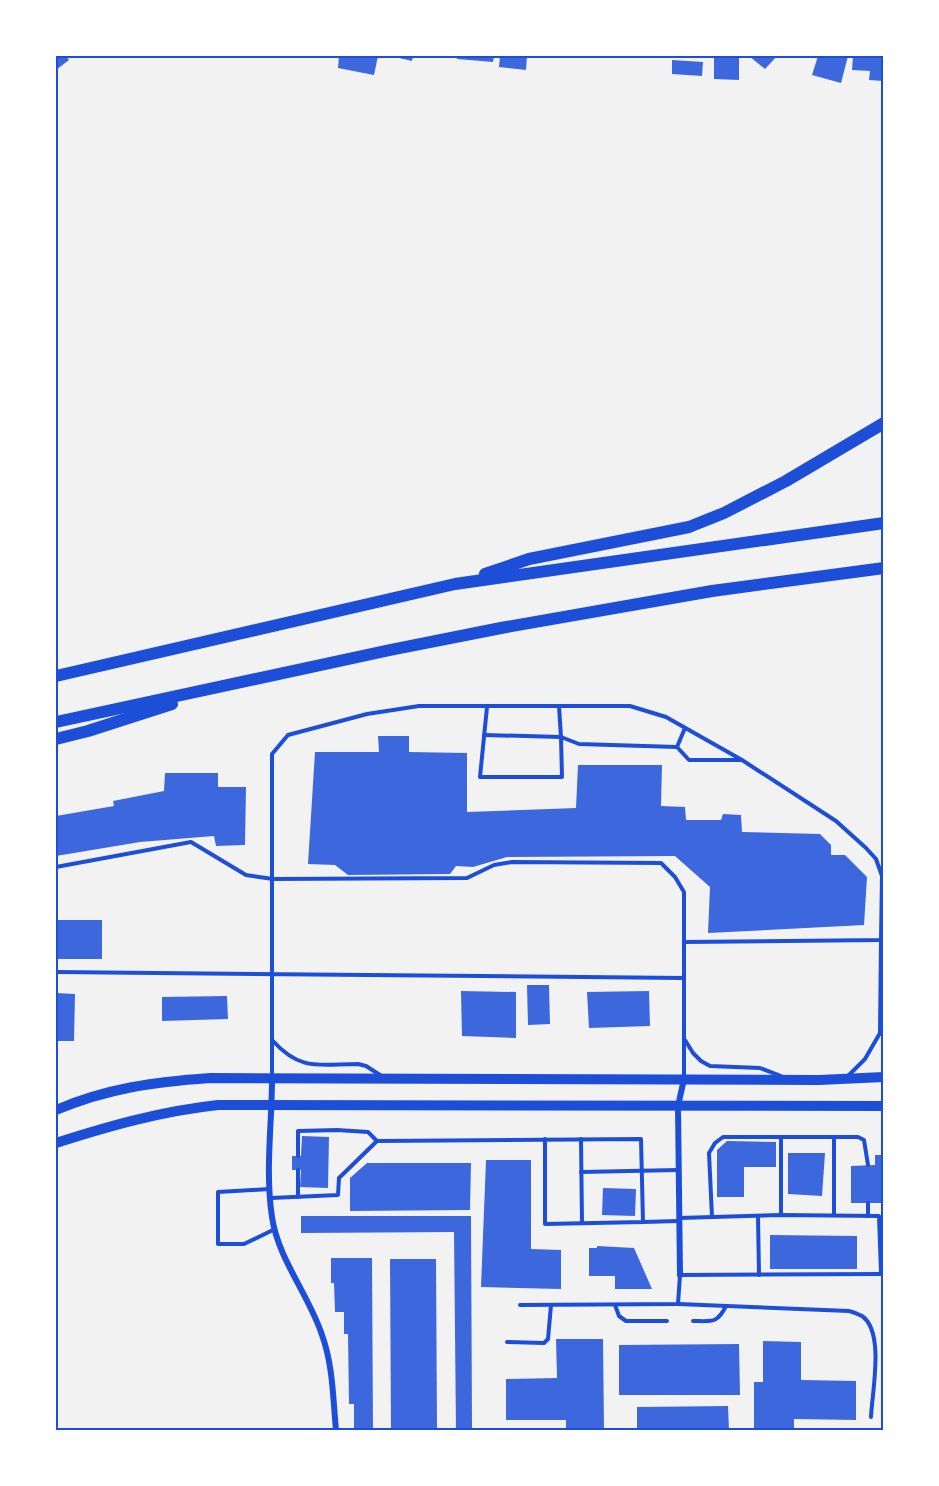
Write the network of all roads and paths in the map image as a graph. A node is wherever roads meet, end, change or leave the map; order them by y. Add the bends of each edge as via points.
1 (884, 423) edge
2 (884, 523) edge
3 (884, 568) edge
4 (454, 584) junction
5 (56, 676) edge
6 (230, 686) junction
7 (559, 706) junction
8 (487, 707) junction
9 (56, 722) edge
10 (686, 728) junction
11 (484, 735) junction
12 (561, 737) junction
13 (56, 739) edge
14 (677, 747) junction
15 (742, 760) junction
16 (56, 867) edge
17 (273, 879) junction
18 (882, 940) edge
19 (684, 942) junction
20 (56, 972) edge
21 (272, 974) junction
22 (684, 978) junction
23 (880, 1033) junction
24 (884, 1038) edge
25 (685, 1039) junction
26 (272, 1040) junction
27 (884, 1077) edge
28 (272, 1079) junction
29 (386, 1079) junction
30 (684, 1079) junction
31 (845, 1079) junction
32 (788, 1080) junction
33 (272, 1106) junction
34 (678, 1106) junction
35 (884, 1106) edge
36 (56, 1110) edge
37 (781, 1137) junction
38 (834, 1137) junction
39 (581, 1139) junction
40 (545, 1140) junction
41 (377, 1141) junction
42 (56, 1143) edge
43 (298, 1156) dead end
44 (868, 1165) dead end
45 (298, 1170) dead end
46 (678, 1170) junction
47 (642, 1171) junction
48 (581, 1172) junction
49 (270, 1189) junction
50 (298, 1197) junction
51 (271, 1198) junction
52 (868, 1203) dead end
53 (781, 1215) junction
54 (834, 1215) junction
55 (758, 1216) junction
56 (868, 1216) junction
57 (712, 1217) junction
58 (678, 1219) junction
59 (643, 1221) junction
60 (582, 1223) junction
61 (275, 1229) junction
62 (882, 1274) edge
63 (680, 1275) junction
64 (759, 1275) junction
65 (678, 1304) junction
66 (520, 1305) dead end
67 (551, 1305) junction
68 (615, 1305) junction
69 (727, 1306) junction
70 (667, 1321) dead end
71 (693, 1321) dead end
72 (507, 1342) dead end
73 (871, 1417) dead end
74 (336, 1431) edge

1 - 4 highway via 786,481 707,520 649,536 529,559
2 - 4 highway
3 - 6 highway via 712,591 501,628
4 - 5 highway
6 - 9 highway
6 - 13 highway
7 - 8 lane
7 - 10 lane via 630,706
7 - 12 lane
8 - 11 lane
8 - 17 lane via 420,706 367,714 288,735 272,754
10 - 14 lane
10 - 15 lane
11 - 12 lane
11 - 12 lane via 480,777 562,777
12 - 14 lane via 579,744
14 - 15 lane via 689,760
15 - 18 lane via 836,821 876,859 882,876
16 - 17 lane via 190,843 246,874
17 - 19 lane via 467,878 494,865 512,862 661,863 684,892
17 - 21 lane
18 - 19 lane
18 - 23 lane
19 - 22 lane
20 - 21 lane
21 - 22 lane
21 - 26 lane
22 - 25 lane
23 - 24 lane
23 - 31 lane via 865,1059
25 - 30 lane
25 - 32 lane via 693,1053 710,1066 760,1068
26 - 28 lane
26 - 29 lane via 303,1064 358,1064
27 - 31 main road
28 - 29 main road
28 - 33 street
28 - 36 main road via 167,1081 121,1088
29 - 30 main road
30 - 32 main road
30 - 34 street
31 - 32 main road
33 - 34 main road
33 - 42 main road via 186,1108
33 - 49 street
34 - 35 main road
34 - 46 street
37 - 38 lane
37 - 53 lane
37 - 57 lane via 723,1137 715,1143 709,1153
38 - 44 lane via 864,1140
38 - 54 lane
39 - 40 lane
39 - 47 lane via 641,1139
39 - 48 lane
40 - 41 lane
40 - 60 lane via 545,1224
41 - 43 lane via 368,1132 298,1131
41 - 50 lane via 339,1178 338,1195
45 - 50 lane
46 - 47 lane
46 - 58 street
47 - 48 lane
47 - 59 lane
48 - 60 lane
49 - 51 street
49 - 61 lane via 218,1192 218,1244 244,1244
50 - 51 lane
51 - 61 street
52 - 56 lane
53 - 54 lane
53 - 55 lane
54 - 56 lane
55 - 57 lane
55 - 64 lane
56 - 62 lane via 879,1215
57 - 58 lane
58 - 59 lane
58 - 63 street
59 - 60 lane
61 - 74 street via 322,1335 328,1355
62 - 64 lane
63 - 64 lane
63 - 65 lane
65 - 68 lane
65 - 69 lane
66 - 67 lane
67 - 68 lane
67 - 72 lane via 548,1339 544,1343
68 - 70 lane via 626,1321
69 - 71 lane via 715,1321
69 - 73 lane via 849,1311 863,1317 876,1342

